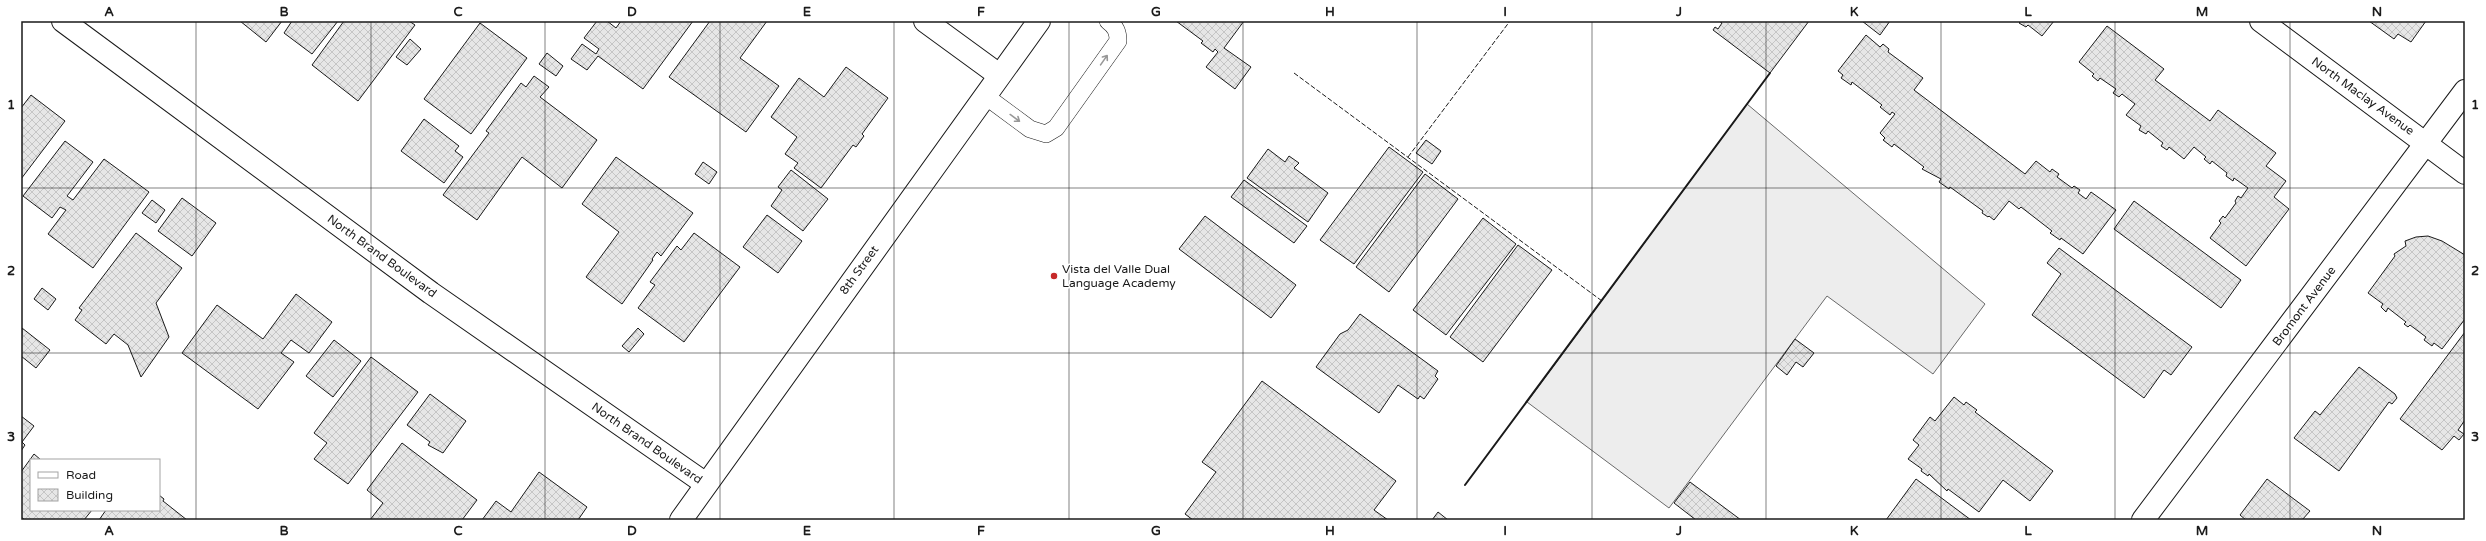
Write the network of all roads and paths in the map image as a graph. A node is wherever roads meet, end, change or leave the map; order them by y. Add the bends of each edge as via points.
1 (63, 21) edge
2 (925, 21) edge
3 (1039, 21) edge
4 (1108, 21) edge
5 (2261, 21) edge
6 (998, 75) junction
7 (2465, 91) edge
8 (984, 95) junction
9 (2427, 143) junction
10 (2465, 173) edge
11 (706, 484) junction
12 (681, 520) edge
13 (2143, 520) edge

1 - 11 street, North Brand Boulevard via 431,292
2 - 6 street
3 - 6 street, 8th Street
8 -> 4 lane via 1030,129 1046,134 1056,128 1118,41 1118,33 1114,25
5 - 9 street, North Maclay Avenue
6 - 8 street, 8th Street
7 - 9 street, Bromont Avenue
8 - 11 street, 8th Street
9 - 10 street, North Maclay Avenue
9 - 13 street, Bromont Avenue
11 - 12 street, 8th Street

